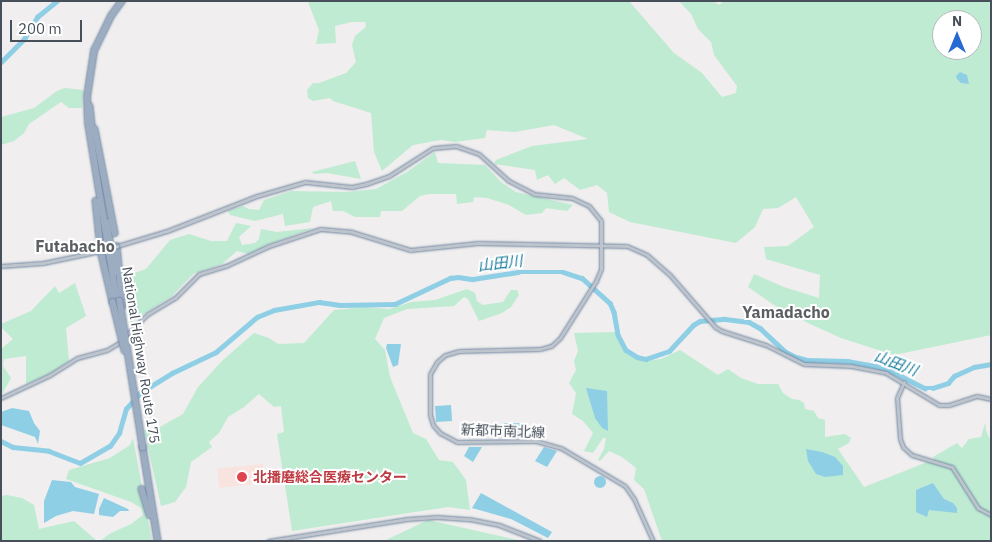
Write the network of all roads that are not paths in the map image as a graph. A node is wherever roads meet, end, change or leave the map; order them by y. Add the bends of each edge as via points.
1 (122, 1) edge
2 (126, 1) edge
3 (90, 76) junction
4 (89, 104) junction
5 (87, 115) junction
6 (266, 190) dead end
7 (257, 196) junction
8 (115, 233) dead end
9 (100, 239) dead end
10 (117, 246) junction
11 (602, 246) junction
12 (101, 251) junction
13 (1, 266) edge
14 (118, 302) junction
15 (904, 382) junction
16 (1, 398) edge
17 (991, 399) edge
18 (143, 447) junction
19 (142, 489) dead end
20 (150, 515) junction
21 (991, 515) edge
22 (156, 541) edge
23 (268, 541) edge
24 (540, 541) edge
25 (653, 541) edge

1 - 3 highway, National Highway Route 175 via 100,37
2 - 3 highway, National Highway Route 175 via 102,39
3 - 4 highway, National Highway Route 175
4 - 5 highway, National Highway Route 175
4 - 8 highway
4 - 14 highway, National Highway Route 175
5 - 9 highway
5 - 14 highway, National Highway Route 175
6 - 7 street
7 - 10 street via 167,231
7 - 11 street, 新都市南北線 via 305,182 340,186 366,184 389,176 433,148 456,146 479,154 508,181 534,194 572,198 589,206 601,221
10 - 12 street, bridge
10 - 14 highway
11 - 15 street via 627,246 647,254 722,331 766,345 804,364 876,370
11 - 16 street via 478,243 410,250 352,232 320,229 198,274 175,298 139,322 119,344 77,358
11 - 25 street, 新都市南北線 via 602,264 596,281 560,338 551,346 459,351 441,358 429,379 431,420 440,433 457,442 536,441 561,448 625,486
12 - 13 street via 43,263
12 - 14 highway
14 - 18 highway, National Highway Route 175, bridge
14 - 18 highway, National Highway Route 175, bridge
15 - 17 street via 942,406 977,396
15 - 21 street via 896,398 903,447 912,455 952,467 978,508
18 - 20 highway, National Highway Route 175
18 - 22 highway, National Highway Route 175
19 - 20 highway
20 - 22 highway, National Highway Route 175
23 - 24 street via 437,517 499,525

